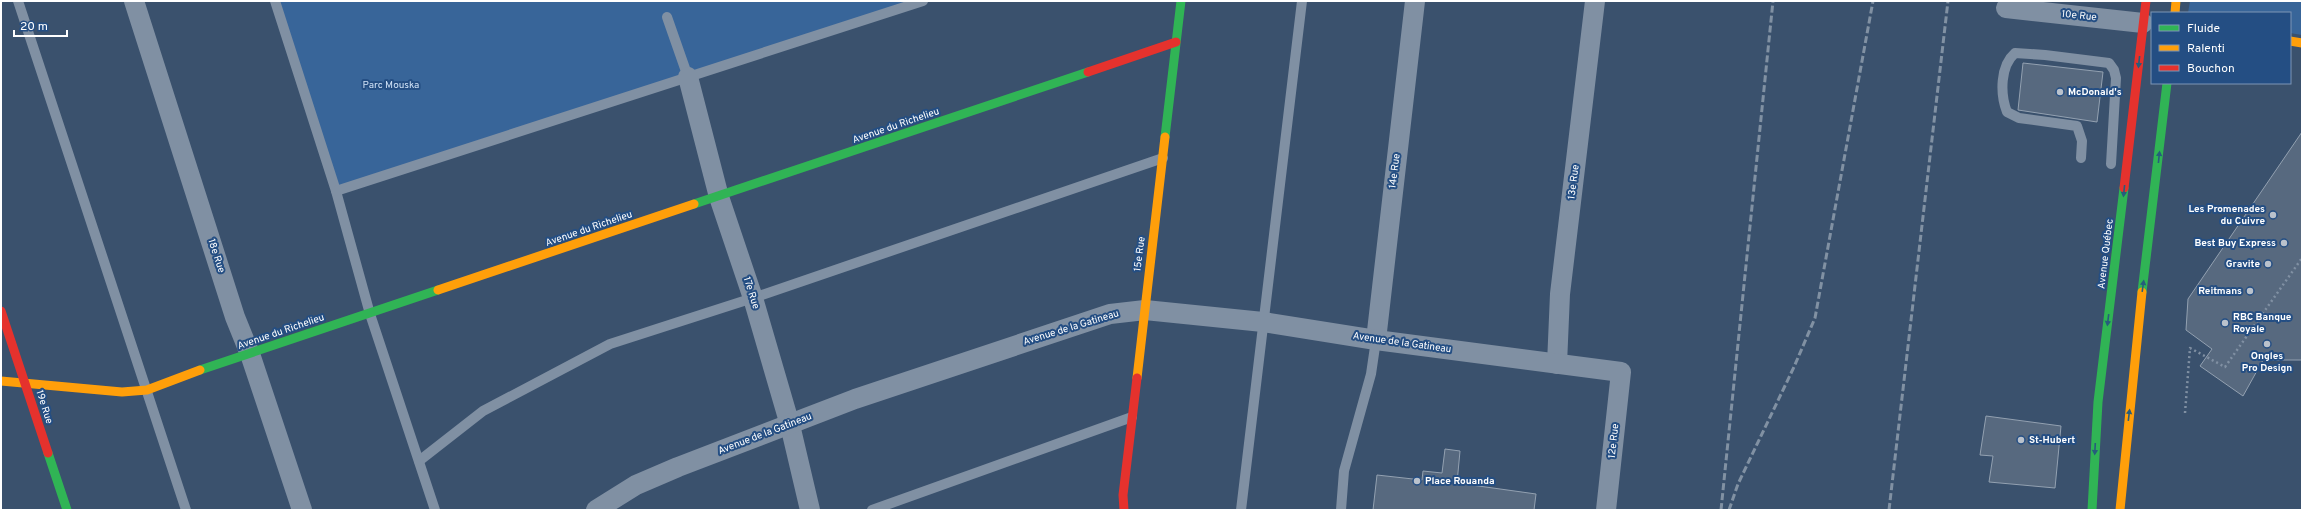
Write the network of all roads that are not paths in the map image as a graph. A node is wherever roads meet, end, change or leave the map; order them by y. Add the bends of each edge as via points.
1 (18, 1) edge
2 (134, 1) edge
3 (275, 1) edge
4 (923, 1) edge
5 (1181, 1) edge
6 (1302, 1) edge
7 (1415, 1) edge
8 (1595, 1) edge
9 (2146, 1) edge
10 (2176, 1) edge
11 (2006, 8) dead end
12 (2175, 12) edge
13 (667, 17) dead end
14 (2148, 24) edge
15 (2291, 41) edge
16 (1176, 42) junction
17 (2302, 43) edge
18 (688, 77) junction
19 (2167, 84) edge
20 (1163, 158) junction
21 (2081, 158) dead end
22 (2111, 164) dead end
23 (336, 191) junction
24 (719, 197) junction
25 (753, 298) junction
26 (1145, 310) junction
27 (1, 311) edge
28 (370, 314) junction
29 (1263, 322) junction
30 (1376, 340) junction
31 (250, 354) junction
32 (1556, 364) junction
33 (1622, 372) joint
34 (1, 381) edge
35 (24, 382) junction
36 (147, 390) junction
37 (1132, 417) junction
38 (790, 425) junction
39 (419, 461) junction
40 (67, 510) edge
41 (186, 510) edge
42 (302, 510) edge
43 (436, 510) edge
44 (596, 510) edge
45 (810, 510) edge
46 (872, 510) edge
47 (1124, 510) edge
48 (1241, 510) edge
49 (1341, 510) edge
50 (1606, 510) edge
51 (2092, 510) edge
52 (2120, 510) edge

1 - 36 lane
2 - 31 street, 18e Rue via 235,317
3 - 23 lane
4 - 18 lane
5 - 16 street, 15e Rue
6 - 29 lane
7 - 30 street, 14e Rue
8 - 32 street, 13e Rue via 1560,294
9 - 14 street, Avenue Québec
10 - 12 street
11 - 14 street, 10e Rue
13 - 18 lane
14 -> 51 street, Avenue Québec via 2098,402
15 - 17 street
16 - 20 street, 15e Rue
16 - 24 street, Avenue du Richelieu
18 - 23 lane
18 - 24 street, 17e Rue
52 -> 19 street via 2139,319
20 - 25 lane
20 - 26 street, 15e Rue
21 - 22 lane via 2082,141 2077,126 2019,118 2006,112 2002,100 2003,80 2008,59 2015,53 2109,63 2116,78
23 - 28 lane
24 - 25 street, 17e Rue
24 - 28 street, Avenue du Richelieu
25 - 38 street, 17e Rue
25 - 39 lane via 610,344 483,411
26 - 29 street, Avenue de la Gatineau
26 - 37 street, 15e Rue
26 - 38 street, Avenue de la Gatineau via 1110,314 991,352 855,399
27 - 35 street, 19e Rue
28 - 31 street, Avenue du Richelieu
28 - 39 lane
29 - 30 street, Avenue de la Gatineau
29 - 48 lane
30 - 32 street, Avenue de la Gatineau
30 - 49 lane via 1371,374 1344,471
31 - 36 street, Avenue du Richelieu
31 - 42 street, 18e Rue
32 - 33 street, Avenue de la Gatineau
33 - 50 street, 12e Rue
34 - 35 street, Avenue du Richelieu
35 - 36 street, Avenue du Richelieu via 122,392
35 - 40 street, 19e Rue
36 - 41 lane
37 - 46 lane
37 - 47 street, 15e Rue via 1123,495
38 - 44 street, Avenue de la Gatineau via 636,485
38 - 45 street, 17e Rue
39 - 43 lane

